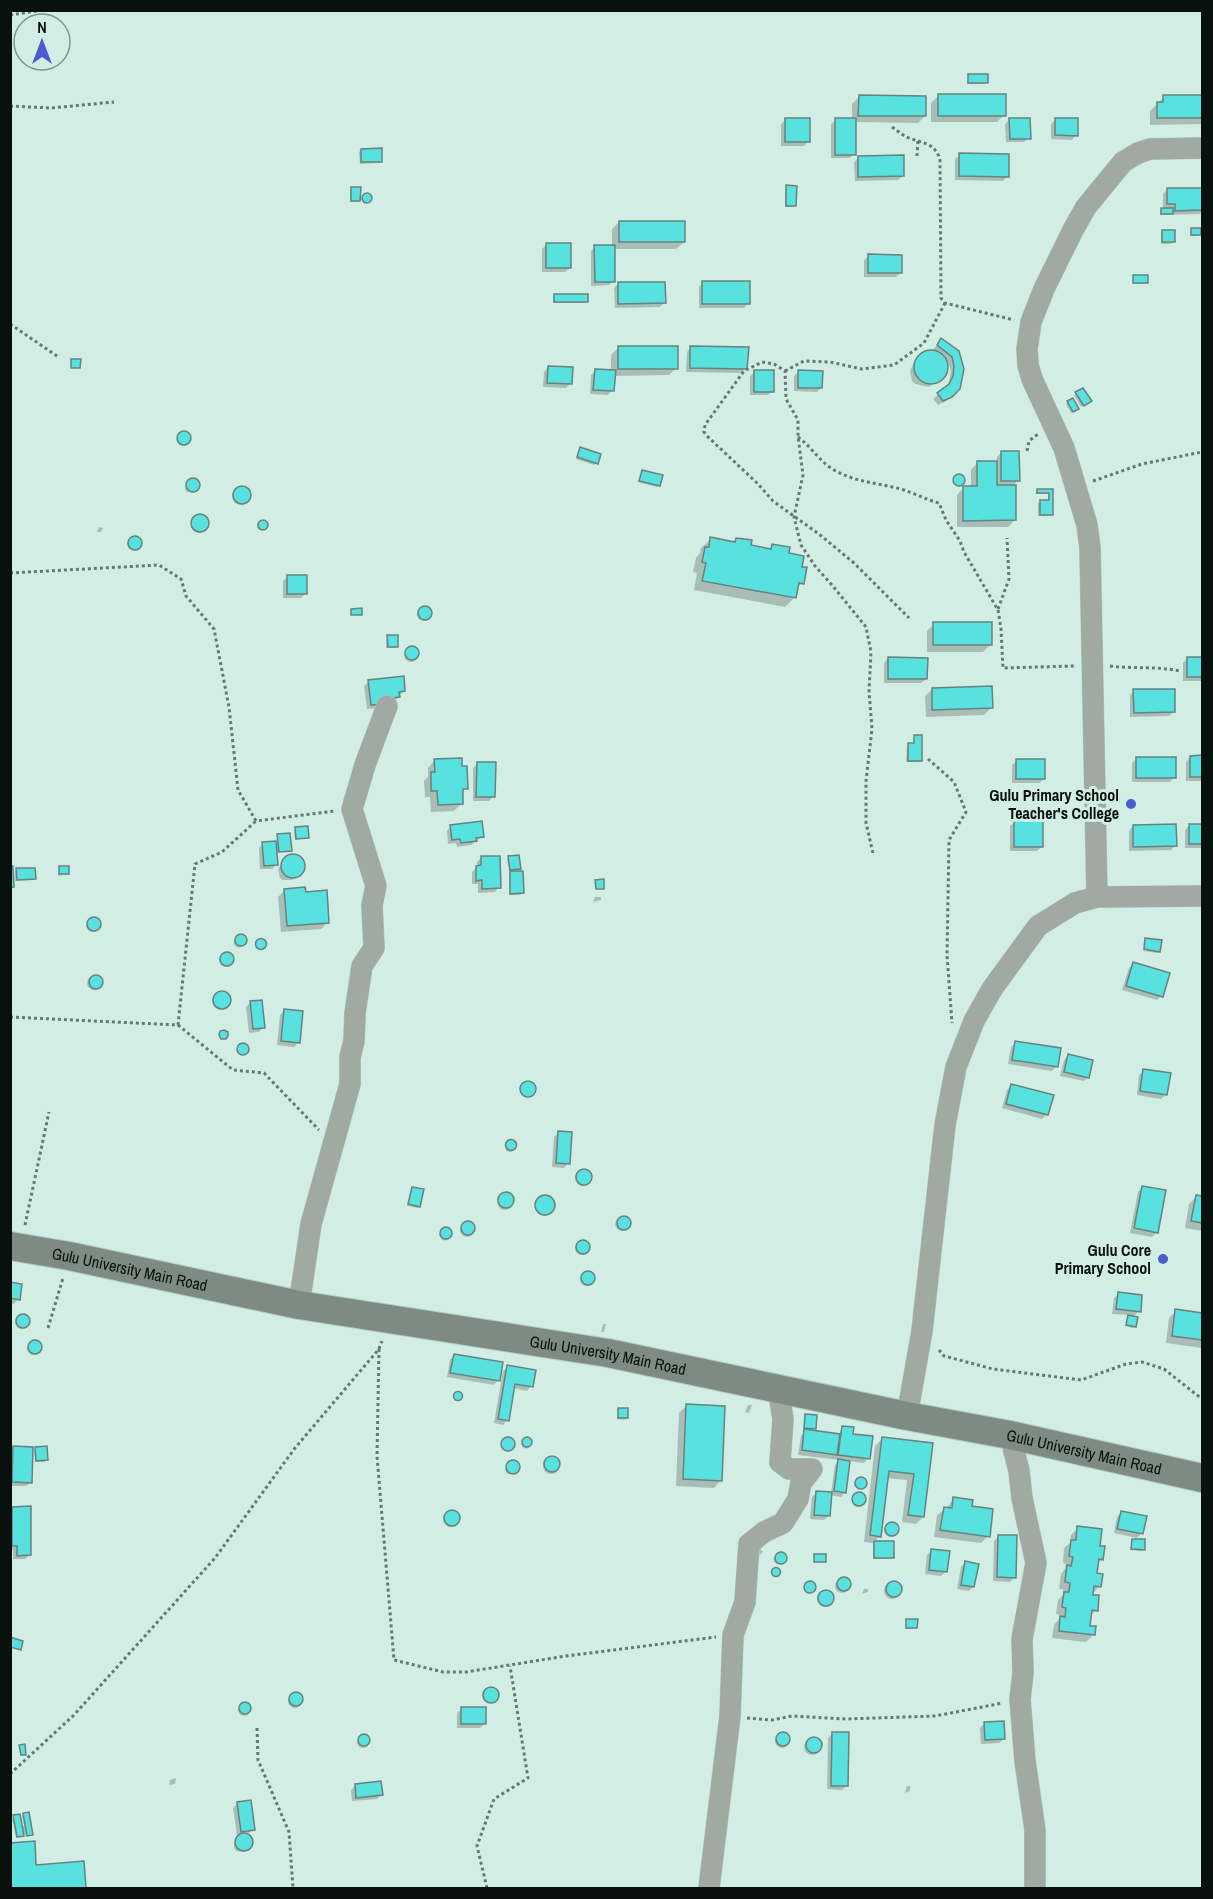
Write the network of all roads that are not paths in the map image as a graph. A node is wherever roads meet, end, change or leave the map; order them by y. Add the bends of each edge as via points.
1 (1203, 148) edge
2 (387, 706) dead end
3 (1203, 896) edge
4 (1096, 897) junction
5 (15, 1247) edge
6 (299, 1305) junction
7 (778, 1389) junction
8 (907, 1416) junction
9 (1010, 1435) junction
10 (1203, 1478) edge
11 (709, 1888) edge
12 (1035, 1888) edge

1 - 4 street via 1150,149 1123,162 1077,222 1031,322 1027,349 1032,379 1064,448 1077,488 1090,548
2 - 6 street via 352,809 376,886 372,904 374,948 362,966 350,1084 311,1224
3 - 4 street
4 - 8 street via 1075,903 1038,926 992,989 956,1067 945,1125 922,1331
5 - 6 street, Gulu University Main Road
6 - 7 street, Gulu University Main Road via 608,1353
7 - 8 street, Gulu University Main Road
7 - 11 street via 783,1419 780,1462 789,1469 812,1470 801,1483 798,1499 783,1524 749,1544 745,1602 733,1635 730,1716
8 - 9 street, Gulu University Main Road
9 - 10 street, Gulu University Main Road
9 - 12 street via 1036,1563 1022,1639 1020,1699 1035,1830

